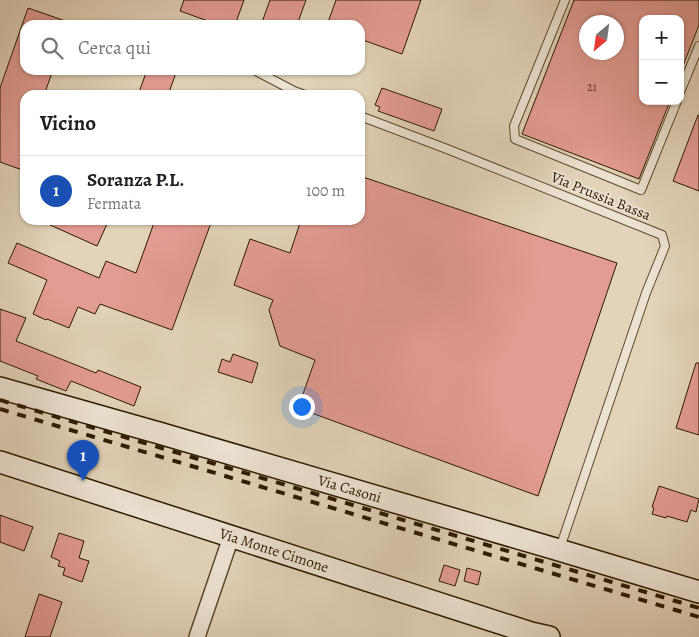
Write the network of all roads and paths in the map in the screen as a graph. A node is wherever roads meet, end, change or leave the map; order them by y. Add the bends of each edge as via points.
1 (565, 0) edge
2 (699, 46) edge
3 (264, 75) edge
4 (684, 82) edge
5 (294, 90) edge
6 (674, 105) edge
7 (365, 118) edge
8 (0, 388) edge
9 (0, 462) edge
10 (231, 536) junction
11 (559, 550) junction
12 (699, 592) edge
13 (197, 637) edge
14 (548, 637) edge

1 - 6 lane via 514,126 515,139 641,190
2 - 4 lane
3 - 5 lane
7 - 11 lane, Via Prussia Bassa via 662,235 666,246 646,293
8 - 11 street, Via Casoni
9 - 10 street, Via Monte Cimone
10 - 13 street
10 - 14 street, Via Monte Cimone
11 - 12 street, Via Casoni

